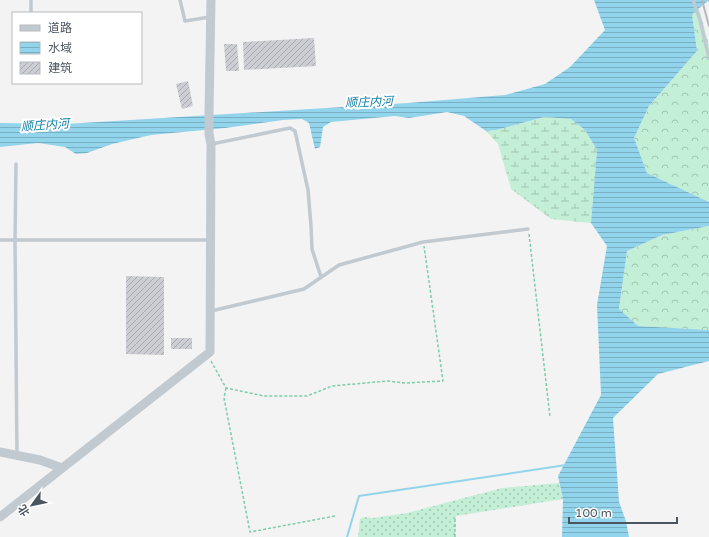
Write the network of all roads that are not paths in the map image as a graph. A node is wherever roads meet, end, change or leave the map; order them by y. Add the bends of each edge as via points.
1 (31, 0) edge
2 (180, 0) edge
3 (211, 0) edge
4 (693, 0) edge
5 (31, 12) edge
6 (211, 17) junction
7 (709, 58) edge
8 (210, 139) junction
9 (16, 164) dead end
10 (528, 229) road end
11 (0, 240) edge
12 (15, 240) junction
13 (210, 240) junction
14 (321, 278) junction
15 (210, 311) junction
16 (0, 452) edge
17 (17, 455) junction
18 (62, 468) junction
19 (0, 518) edge

1 - 5 lane
2 - 6 lane via 185,21
3 - 6 street
4 - 7 lane
6 - 8 street
8 - 13 street
8 - 14 lane via 290,128 295,131 308,190 312,249
9 - 12 lane
10 - 14 lane via 423,242 339,265
11 - 12 lane
12 - 13 lane
12 - 17 lane
13 - 15 street
14 - 15 lane via 304,289
15 - 18 street via 210,352
16 - 17 street
17 - 18 street
18 - 19 street

